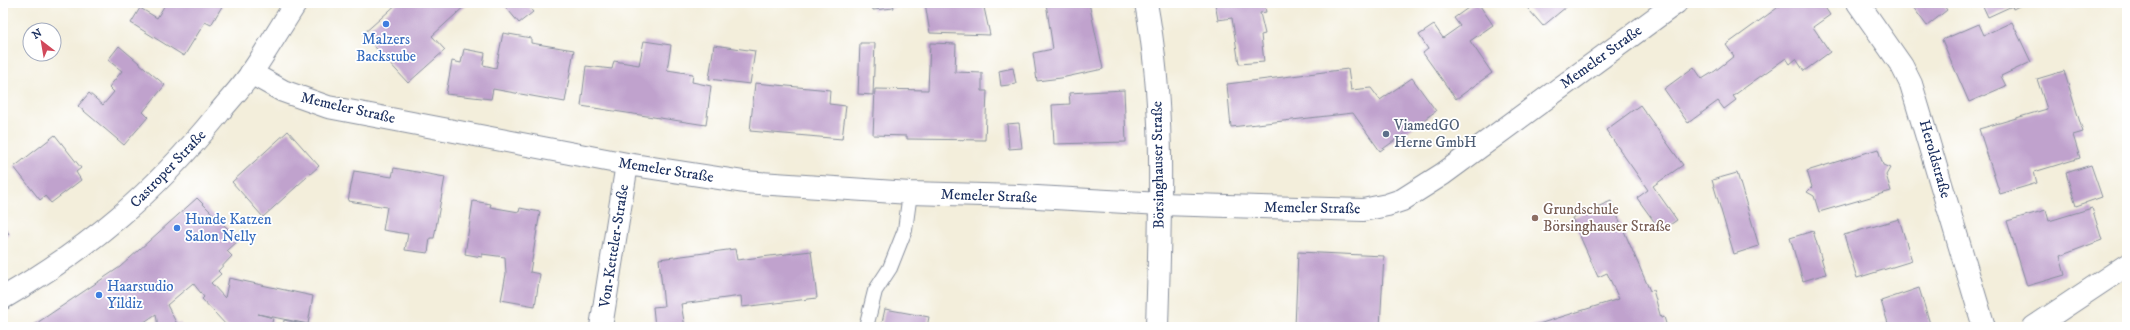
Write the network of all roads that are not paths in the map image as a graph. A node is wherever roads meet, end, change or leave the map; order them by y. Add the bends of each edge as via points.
1 (296, 3) edge
2 (1146, 3) edge
3 (1676, 3) edge
4 (1858, 3) edge
5 (251, 73) junction
6 (627, 164) junction
7 (910, 193) junction
8 (1160, 204) junction
9 (2127, 265) edge
10 (3, 298) edge
11 (601, 327) edge
12 (866, 327) edge
13 (1156, 327) edge
14 (1984, 327) edge
15 (2034, 327) edge

1 - 5 street, Castroper Straße
2 - 8 street, Börsinghauser Straße via 1157,92
3 - 8 street, Memeler Straße via 1443,174 1402,200 1363,210
4 - 14 street, Heroldstraße via 1902,66 1911,84
5 - 6 street, Memeler Straße via 282,91 328,107
5 - 10 street, Castroper Straße via 185,154 119,219 82,247
6 - 7 street, Memeler Straße via 744,182
6 - 11 street, Von-Ketteler-Straße
7 - 8 street, Memeler Straße
7 - 12 lane via 905,230 890,268 874,291
8 - 13 street, Börsinghauser Straße
9 - 15 street

